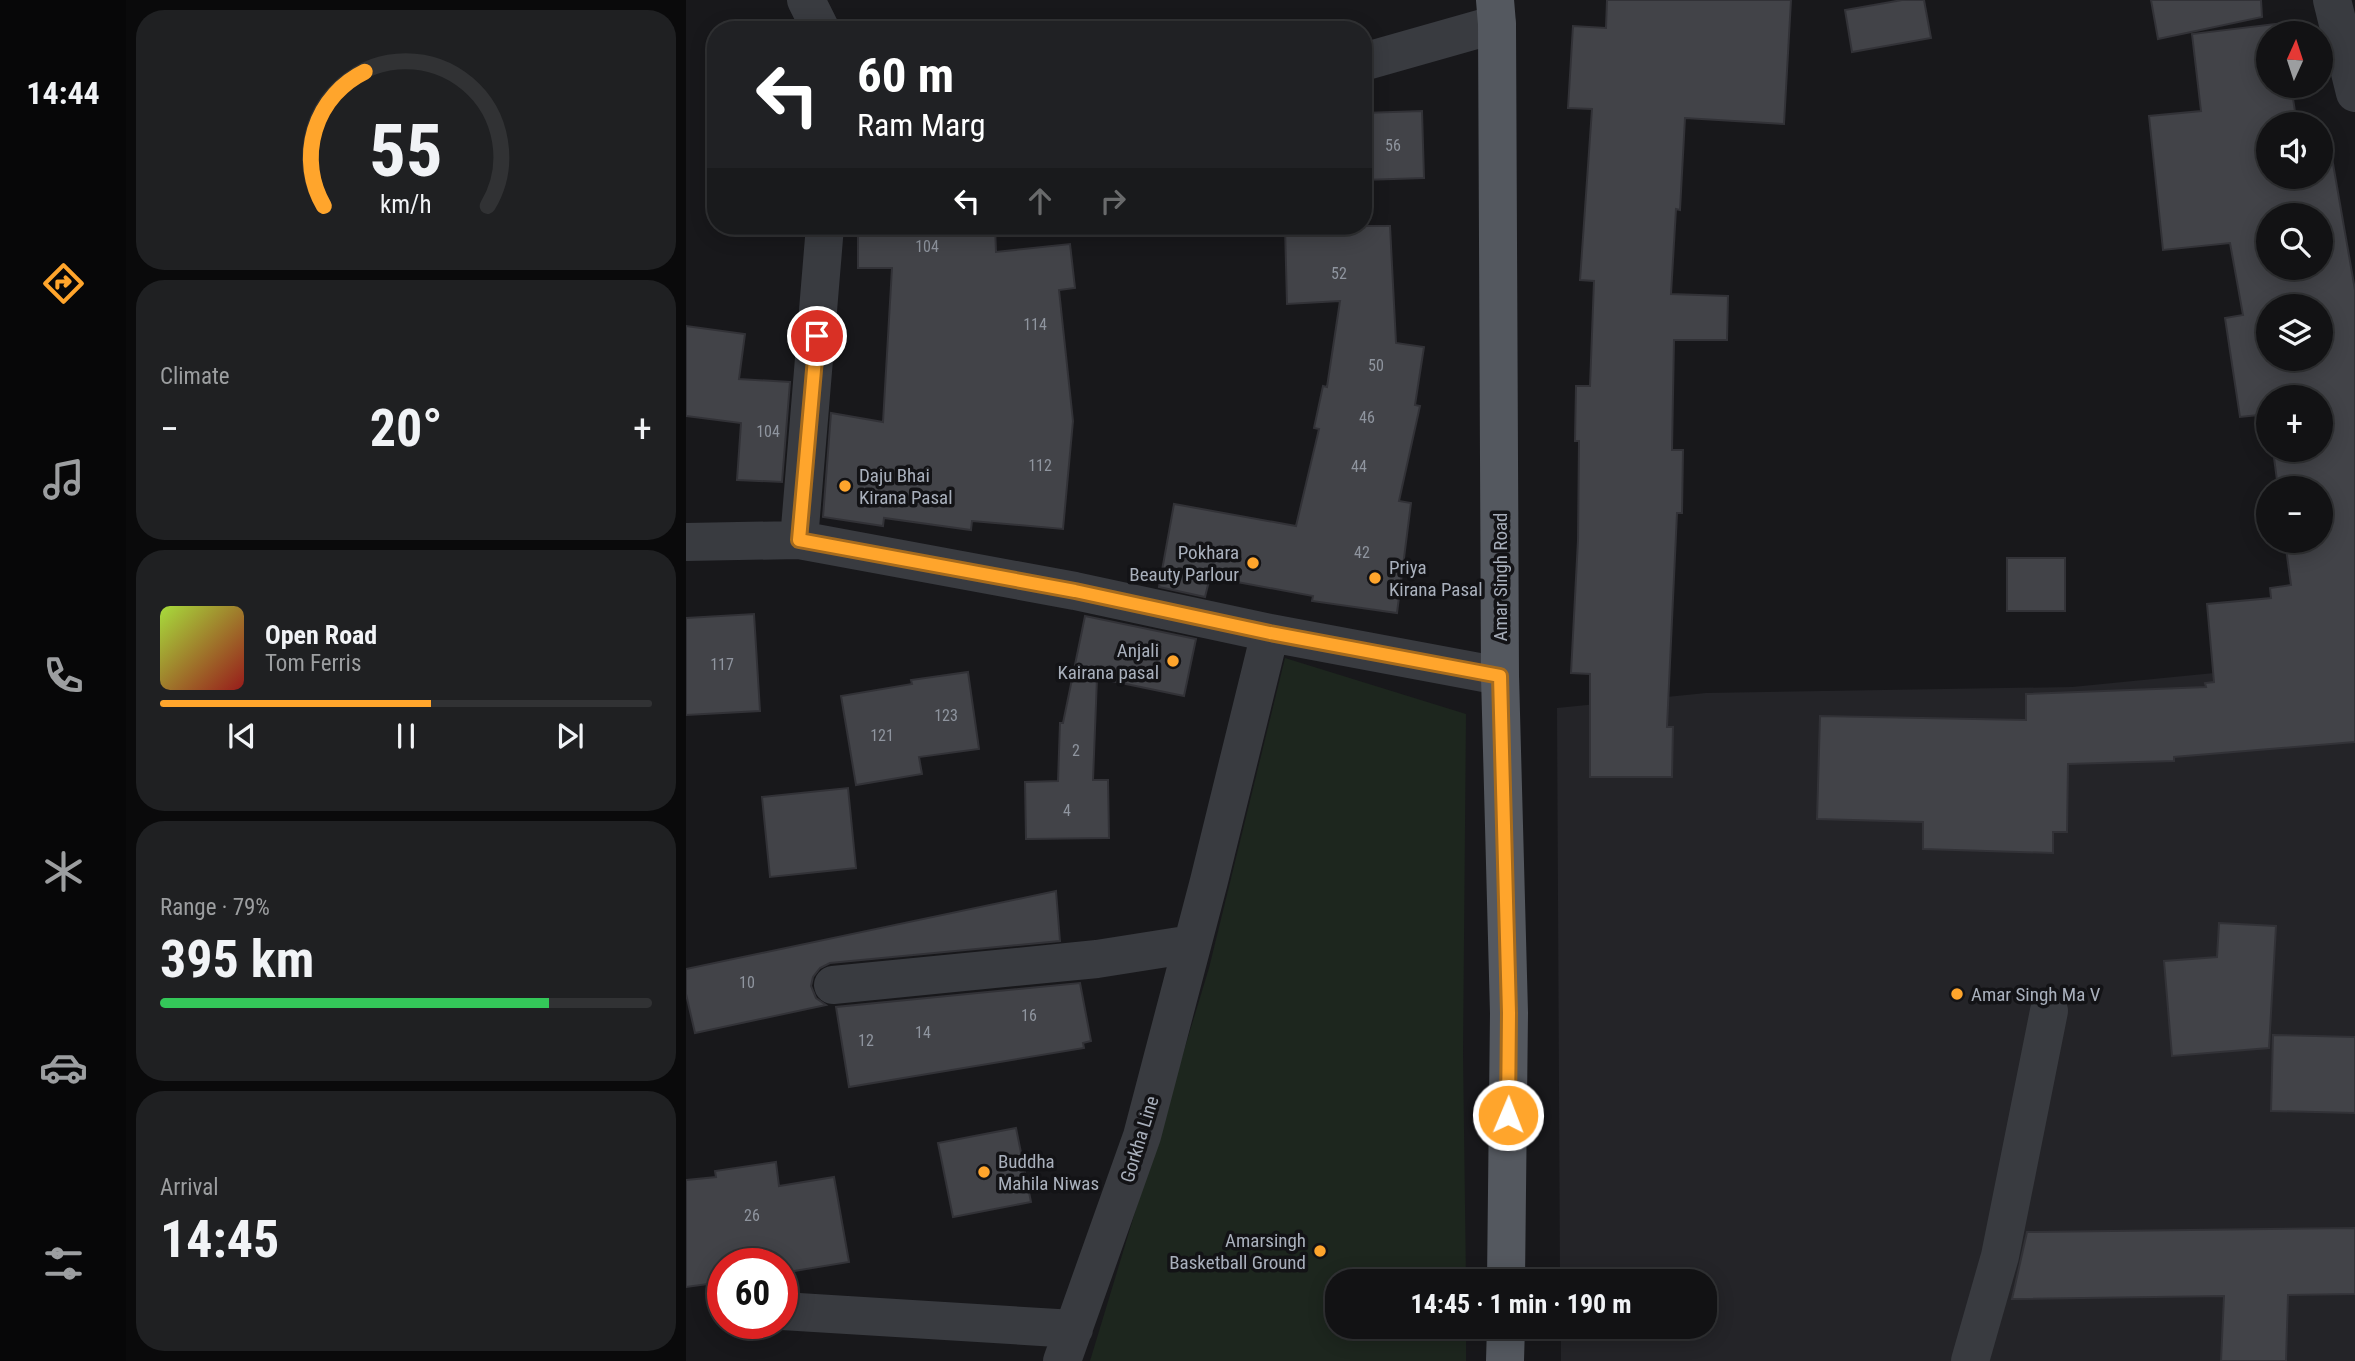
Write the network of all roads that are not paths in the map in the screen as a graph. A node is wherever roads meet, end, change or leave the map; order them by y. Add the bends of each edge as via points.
1 (806, 0) edge
2 (2332, 0) edge
3 (1496, 12) edge
4 (816, 21) edge
5 (1372, 59) edge
6 (2355, 93) edge
7 (824, 235) edge
8 (799, 540) junction
9 (686, 542) edge
10 (1270, 633) junction
11 (1500, 676) junction
12 (1192, 944) junction
13 (833, 985) dead end
14 (2049, 1011) dead end
15 (1506, 1269) edge
16 (798, 1313) edge
17 (1506, 1339) edge
18 (1068, 1345) edge
19 (1505, 1361) edge
20 (1970, 1361) edge

1 - 4 street
2 - 6 street
3 - 5 street
3 - 11 main road, Amar Singh Road
7 - 8 street
8 - 9 street
8 - 10 street
10 - 11 street
10 - 12 street, Gorkha Line
11 - 15 main road, Amar Singh Road via 1509,1013
12 - 13 street via 1097,959
12 - 18 street, Gorkha Line via 1142,1136
14 - 20 street via 2000,1256
16 - 18 street, Gorkha Line
17 - 19 main road

